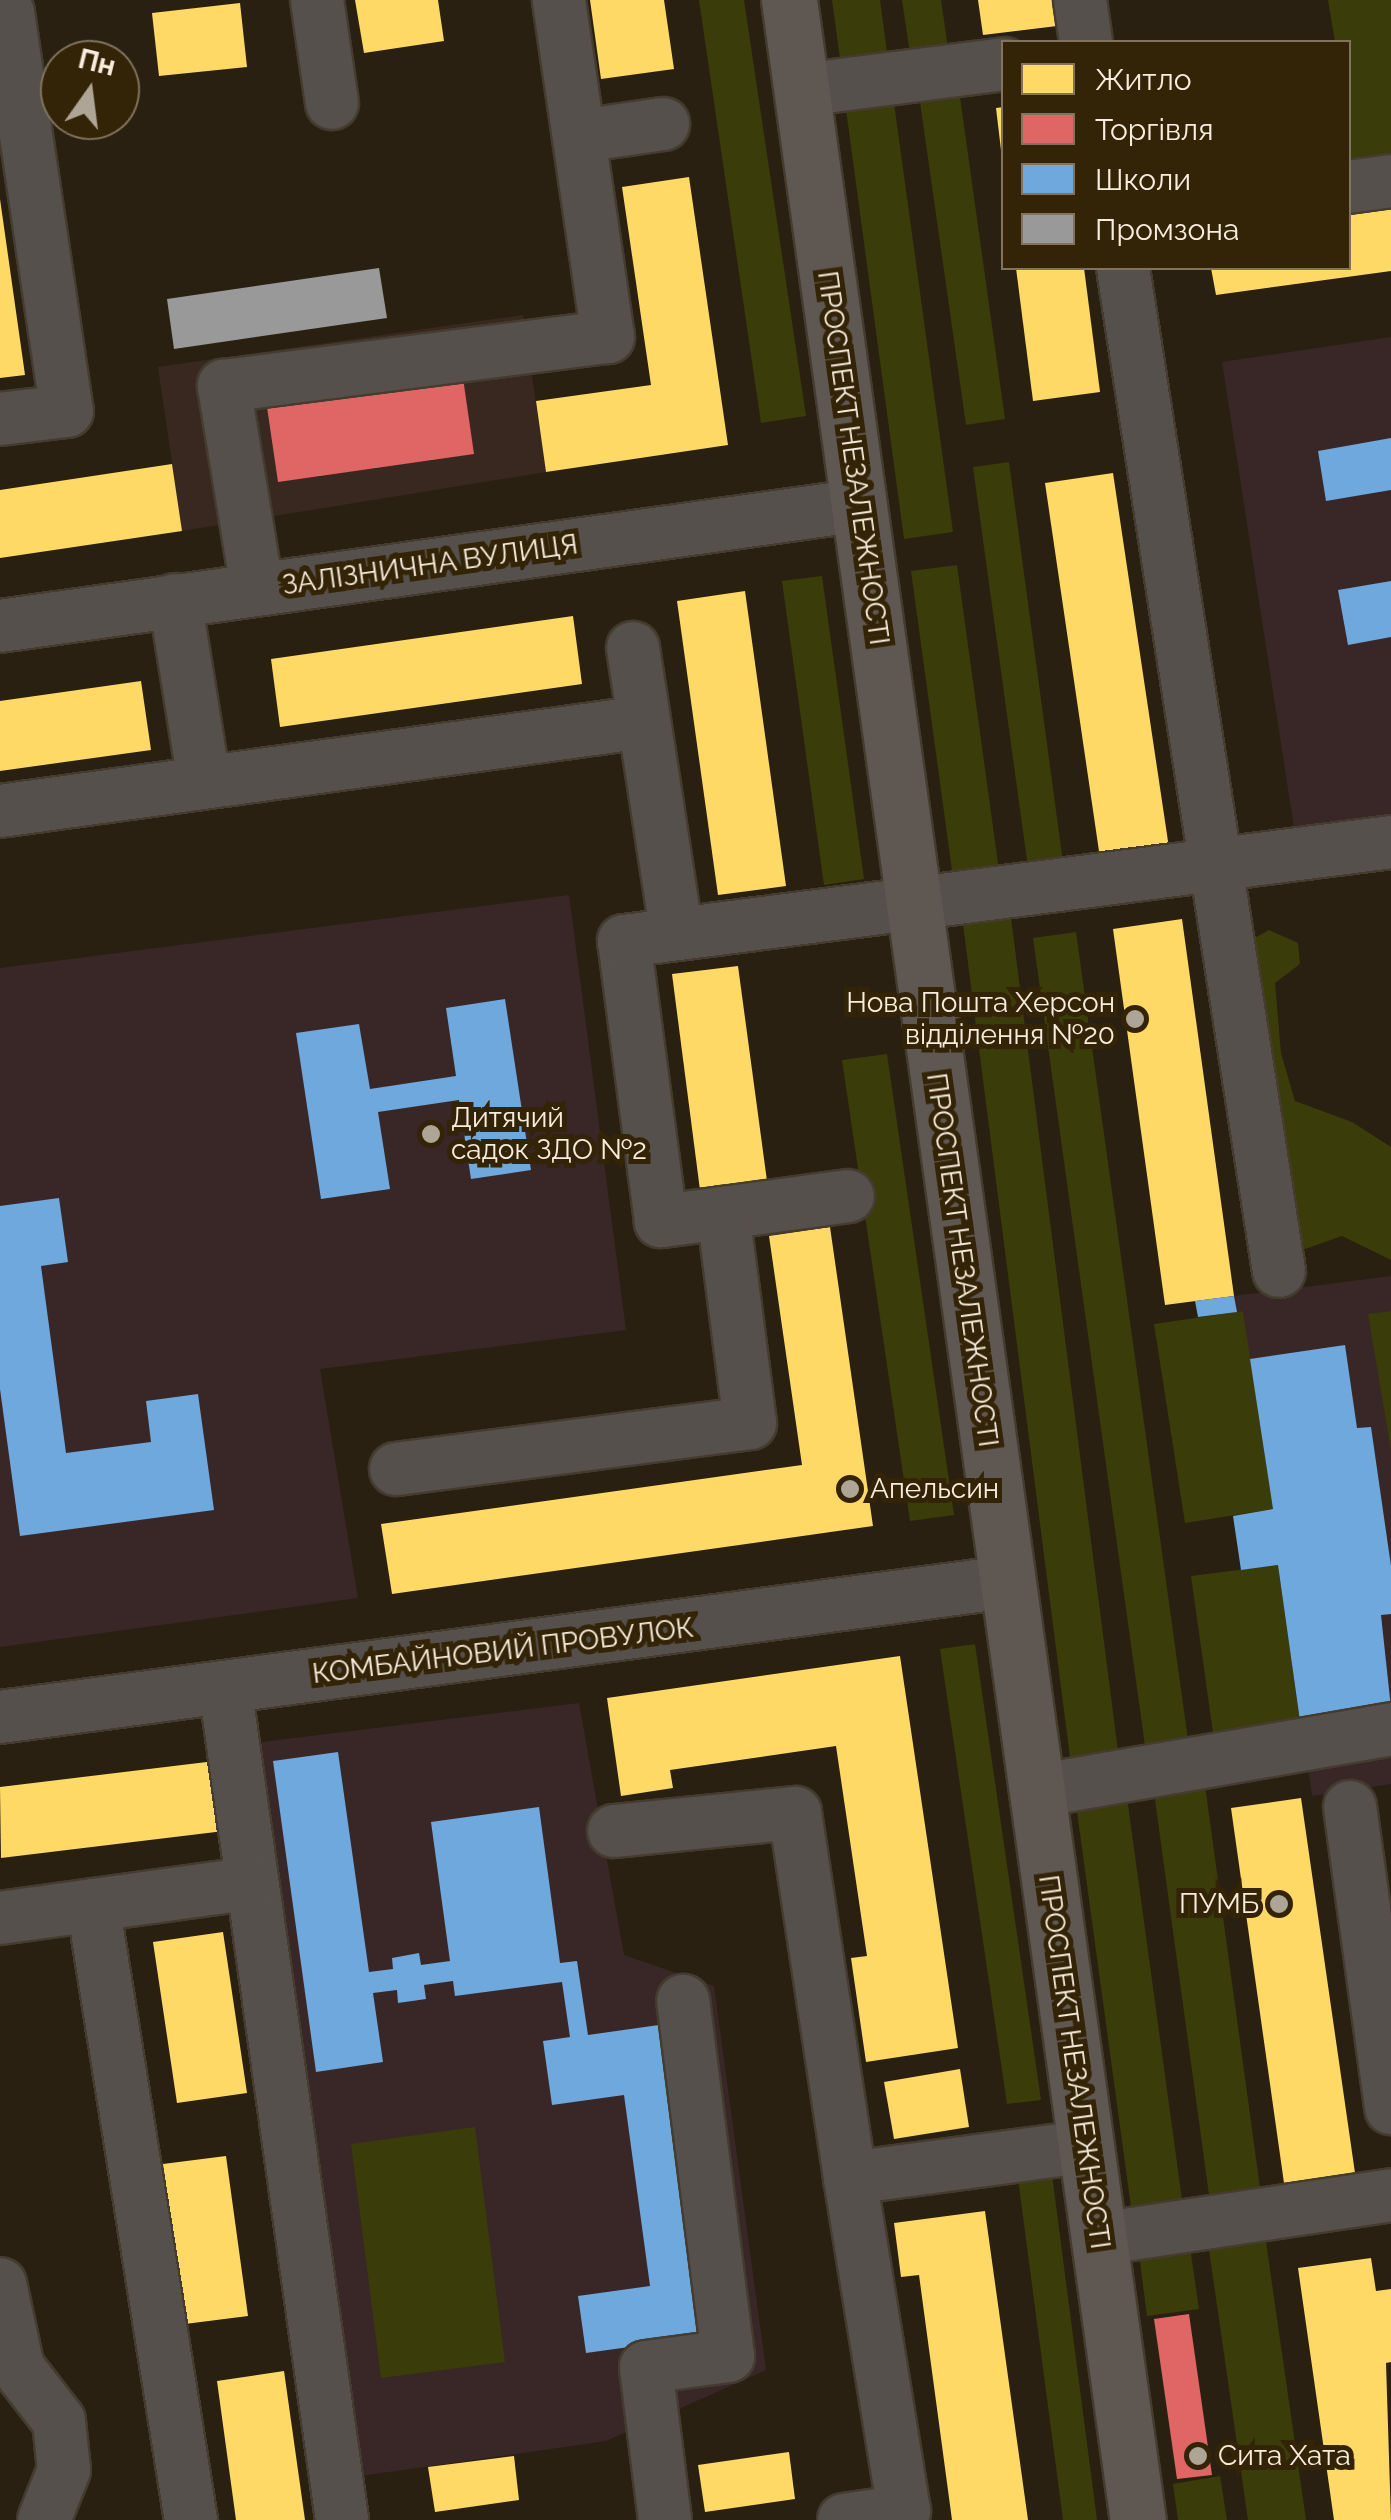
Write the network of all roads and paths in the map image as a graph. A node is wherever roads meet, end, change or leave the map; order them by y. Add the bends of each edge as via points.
1 (317, 0) edge
2 (559, 0) edge
3 (789, 0) edge
4 (1080, 0) edge
5 (0, 14) edge
6 (1086, 40) edge
7 (1001, 64) edge
8 (802, 90) junction
9 (332, 104) dead end
10 (663, 124) dead end
11 (580, 136) junction
12 (1391, 182) edge
13 (1351, 187) edge
14 (1123, 270) edge
15 (0, 420) edge
16 (861, 505) junction
17 (258, 588) junction
18 (175, 600) junction
19 (0, 626) edge
20 (633, 648) dead end
21 (644, 722) junction
22 (204, 781) junction
23 (0, 811) edge
24 (1391, 842) edge
25 (1220, 861) junction
26 (914, 902) junction
27 (677, 934) junction
28 (848, 1196) dead end
29 (722, 1213) junction
30 (1279, 1271) dead end
31 (396, 1469) dead end
32 (1006, 1582) junction
33 (224, 1687) junction
34 (0, 1717) edge
35 (1391, 1729) edge
36 (1037, 1791) junction
37 (1350, 1807) dead end
38 (614, 1831) dead end
39 (251, 1883) junction
40 (93, 1905) junction
41 (1377, 1908) edge
42 (0, 1918) edge
43 (683, 2001) dead end
44 (1391, 2108) edge
45 (1083, 2147) junction
46 (850, 2178) junction
47 (1391, 2195) edge
48 (1098, 2240) junction
49 (0, 2284) edge
50 (44, 2520) edge
51 (191, 2520) edge
52 (342, 2520) edge
53 (665, 2520) edge
54 (844, 2520) edge
55 (1138, 2520) edge

1 - 9 street
2 - 11 street
3 - 8 main road, ПРОСПЕКТ НЕЗАЛЕЖНОСТІ
4 - 6 street
5 - 15 street via 8,13 68,411
7 - 8 street
8 - 16 main road, ПРОСПЕКТ НЕЗАЛЕЖНОСТІ
10 - 11 street
11 - 17 street via 608,337 224,386
12 - 13 street
14 - 25 street
16 - 17 street, ЗАЛІЗНИЧНА ВУЛИЦЯ
16 - 26 main road, ПРОСПЕКТ НЕЗАЛЕЖНОСТІ
17 - 18 street, ЗАЛІЗНИЧНА ВУЛИЦЯ
18 - 19 street, ЗАЛІЗНИЧНА ВУЛИЦЯ
18 - 22 street
20 - 21 street
21 - 22 street
21 - 27 street
22 - 23 street
24 - 25 street
25 - 26 street
25 - 30 street
26 - 27 street
26 - 32 main road, ПРОСПЕКТ НЕЗАЛЕЖНОСТІ
27 - 29 street via 624,941 661,1222
28 - 29 street
29 - 31 street via 750,1423
32 - 33 street, КОМБАЙНОВИЙ ПРОВУЛОК
32 - 36 main road, ПРОСПЕКТ НЕЗАЛЕЖНОСТІ
33 - 34 street, КОМБАЙНОВИЙ ПРОВУЛОК
33 - 39 street
35 - 36 street
36 - 45 main road, ПРОСПЕКТ НЕЗАЛЕЖНОСТІ
37 - 41 street
38 - 46 street via 795,1813
39 - 40 street
39 - 52 street
40 - 42 street
40 - 51 street
41 - 44 street
43 - 53 street via 728,2356 646,2367
45 - 46 street
45 - 48 main road, ПРОСПЕКТ НЕЗАЛЕЖНОСТІ
46 - 54 street via 904,2510
47 - 48 street
48 - 55 main road, ПРОСПЕКТ НЕЗАЛЕЖНОСТІ
49 - 50 street via 18,2368 59,2421 64,2470

